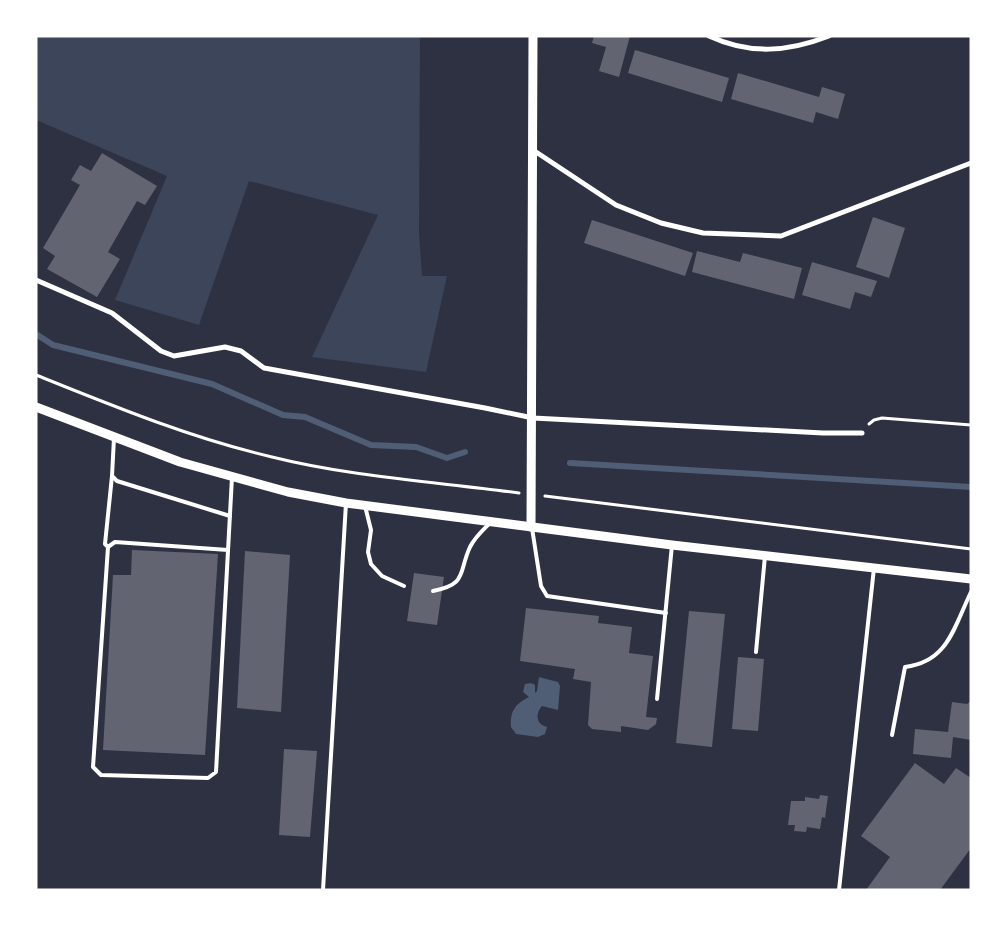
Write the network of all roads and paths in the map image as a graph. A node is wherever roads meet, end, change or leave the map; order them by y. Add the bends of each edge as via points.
1 (533, 36) edge
2 (709, 36) edge
3 (829, 36) edge
4 (532, 150) junction
5 (971, 163) edge
6 (36, 280) edge
7 (36, 375) edge
8 (36, 407) edge
9 (533, 418) junction
10 (971, 425) edge
11 (862, 433) joint
12 (114, 438) junction
13 (112, 476) junction
14 (232, 477) junction
15 (532, 494) junction
16 (346, 503) junction
17 (365, 506) junction
18 (230, 516) junction
19 (491, 522) junction
20 (531, 527) junction
21 (672, 545) junction
22 (108, 547) junction
23 (971, 549) edge
24 (228, 550) junction
25 (764, 556) junction
26 (874, 568) junction
27 (971, 580) edge
28 (404, 586) dead end
29 (433, 591) dead end
30 (971, 592) edge
31 (666, 613) junction
32 (756, 652) dead end
33 (656, 699) dead end
34 (892, 735) dead end
35 (323, 890) edge
36 (839, 890) edge

1 - 4 street
2 - 3 street via 750,50 778,50
4 - 5 street via 616,205 661,223 703,233 781,236
4 - 9 street
6 - 9 street via 112,313 161,351 174,356 225,347 240,351 264,368
7 - 15 path via 178,430 272,458 361,473
8 - 12 street
9 - 11 street
9 - 15 street
10 - 11 path via 882,418 874,420
12 - 13 lane
12 - 14 street
13 - 18 lane via 117,481
13 - 22 lane via 105,544
14 - 16 street
14 - 18 lane
15 - 20 street
15 - 23 path
16 - 17 street
16 - 35 lane
17 - 19 street
17 - 28 lane via 371,530 368,552 371,564 382,576
18 - 24 lane
19 - 20 street
19 - 29 lane via 475,538 464,570 456,582 445,589
20 - 21 street
20 - 31 lane via 541,586 547,596
21 - 25 street
21 - 31 lane
22 - 24 lane via 115,542
22 - 24 lane via 93,767 101,774 208,778 216,772
25 - 26 street
25 - 32 lane
26 - 27 street
26 - 36 lane
30 - 34 lane via 942,650 929,662 905,667
31 - 33 lane

